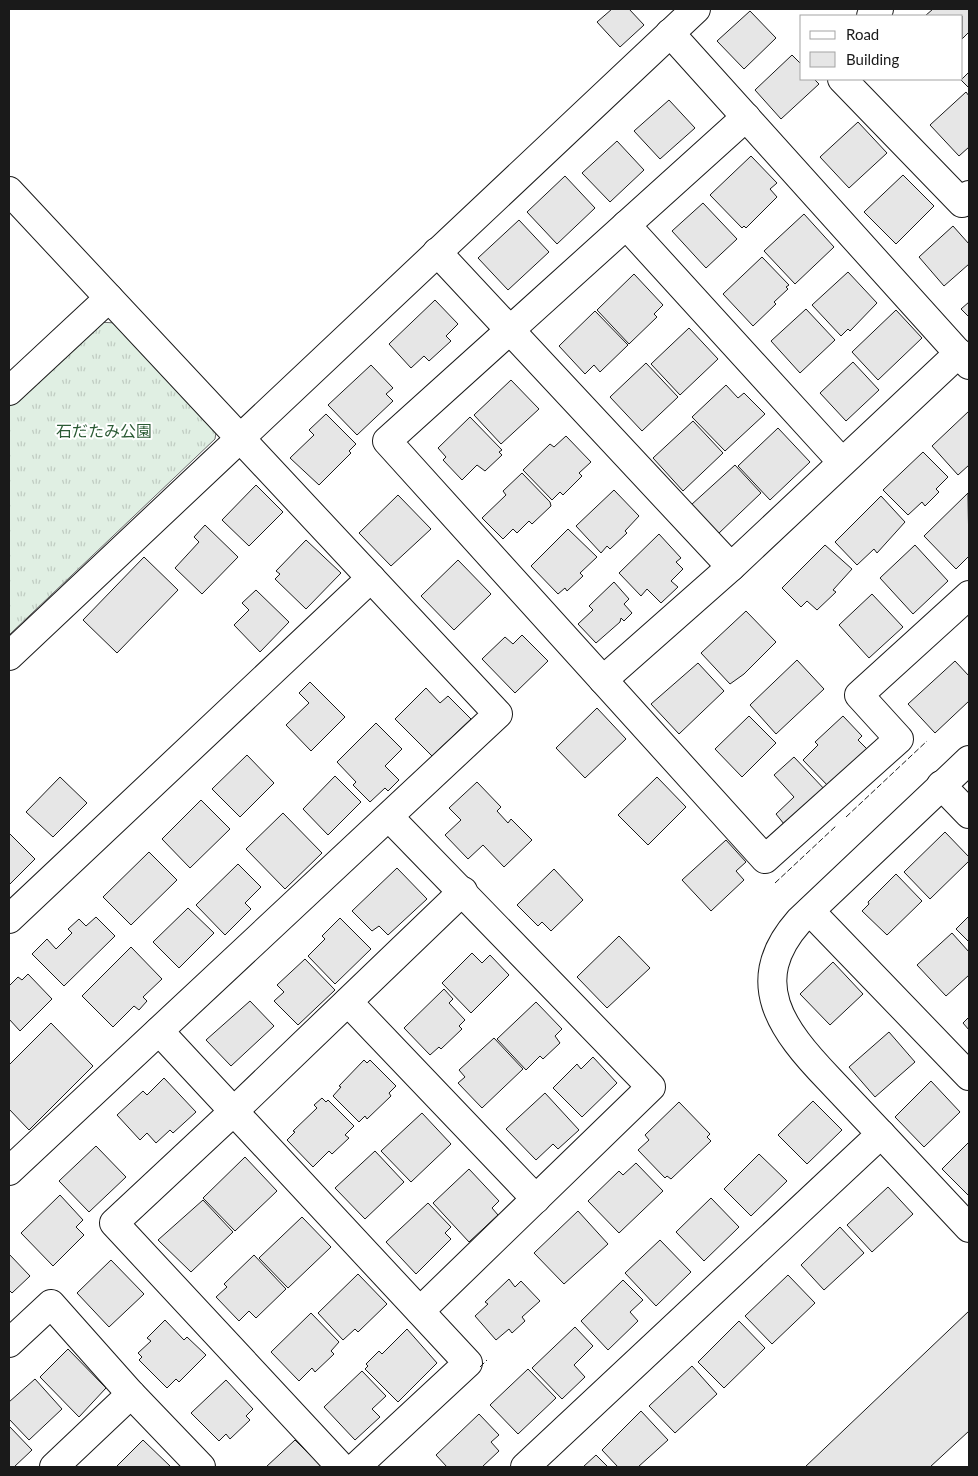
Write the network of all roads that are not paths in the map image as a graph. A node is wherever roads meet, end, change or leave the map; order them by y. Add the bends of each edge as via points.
1 (696, 9) edge
2 (670, 33) junction
3 (843, 80) edge
4 (746, 117) junction
5 (9, 191) edge
6 (969, 196) edge
7 (626, 225) junction
8 (437, 252) junction
9 (109, 298) junction
10 (510, 330) junction
11 (964, 359) edge
12 (9, 392) edge
13 (240, 438) junction
14 (842, 462) junction
15 (731, 567) junction
16 (371, 578) junction
17 (969, 595) edge
18 (9, 656) edge
19 (603, 680) junction
20 (969, 760) edge
21 (941, 785) junction
22 (969, 814) edge
23 (388, 817) junction
24 (463, 891) junction
25 (810, 911) junction
26 (9, 919) edge
27 (348, 1002) junction
28 (159, 1031) junction
29 (969, 1076) edge
30 (234, 1112) junction
31 (881, 1134) junction
32 (9, 1171) edge
33 (536, 1199) junction
34 (969, 1228) edge
35 (420, 1311) junction
36 (9, 1343) edge
37 (131, 1394) junction
38 (54, 1467) edge
39 (201, 1467) edge
40 (341, 1467) edge
41 (356, 1467) edge
42 (525, 1467) edge

1 - 2 street
2 - 4 street
2 - 8 street
3 - 6 street via 962,203
4 - 7 street
4 - 11 street
5 - 9 street
7 - 10 street
7 - 14 street
8 - 10 street
8 - 13 street
9 - 12 street
9 - 13 street
10 - 15 street
10 - 19 street via 387,441
11 - 14 street
13 - 16 street
13 - 18 street
14 - 15 street
15 - 19 street
16 - 23 street via 498,714
16 - 26 street
17 - 19 street via 859,694 898,739 765,859
20 - 21 street
21 - 22 street
21 - 25 street
23 - 24 street
23 - 28 street
24 - 27 street
24 - 33 street via 651,1087
25 - 29 street
25 - 31 street via 787,935 777,955 772,979 776,1008 798,1045
27 - 30 street
27 - 33 street
28 - 30 street
28 - 32 street
30 - 35 street
30 - 40 street via 114,1223
31 - 34 street
31 - 42 street
33 - 35 street
35 - 41 street via 468,1363
36 - 37 street via 52,1304
37 - 38 street
37 - 39 street

